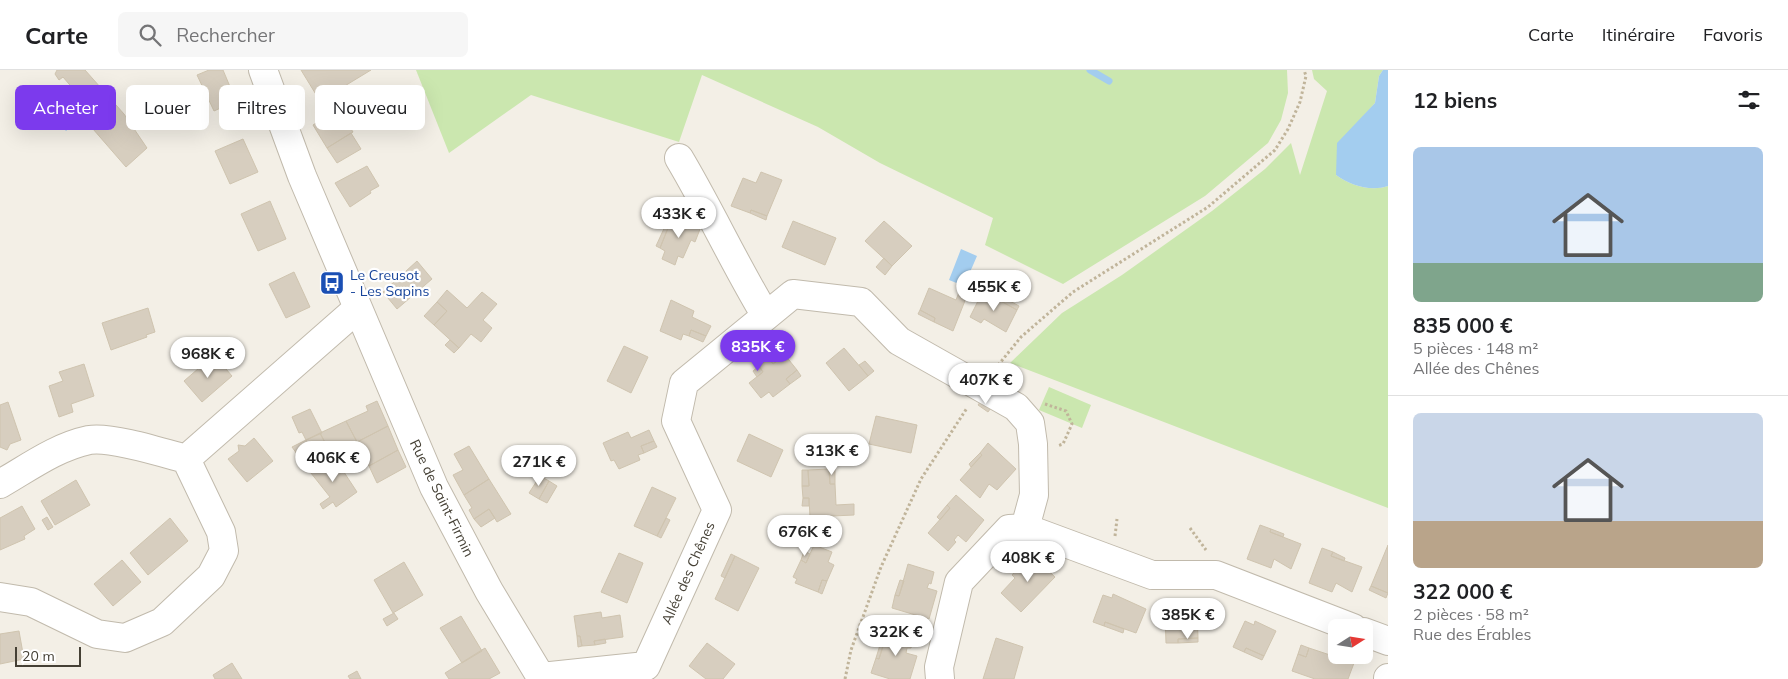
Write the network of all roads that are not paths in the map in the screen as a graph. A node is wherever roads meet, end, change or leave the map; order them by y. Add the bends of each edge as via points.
1 (263, 70) edge
2 (680, 158) dead end
3 (357, 309) junction
4 (766, 316) junction
5 (186, 459) junction
6 (0, 484) edge
7 (1025, 528) junction
8 (0, 598) edge
9 (1330, 619) edge
10 (1373, 635) edge
11 (1388, 641) edge
12 (654, 673) edge
13 (541, 678) edge
14 (940, 679) edge

1 - 3 street, Rue de Saint-Firmin via 302,176
2 - 4 street
3 - 5 street
3 - 13 street, Rue de Saint-Firmin via 434,486 489,591
4 - 7 street, Allée des Chênes via 793,294 861,302 899,341 1016,407 1030,423 1034,495
4 - 12 street, Allée des Chênes via 684,382 676,421 717,510
5 - 6 street via 136,445 91,440 58,450
5 - 8 street via 220,532 224,551 211,576 162,622 125,638 96,634 31,602
7 - 9 street via 1152,575 1216,575
7 - 14 street via 1009,530 959,582 939,667
10 - 11 street
12 - 13 street, Allée des Chênes

